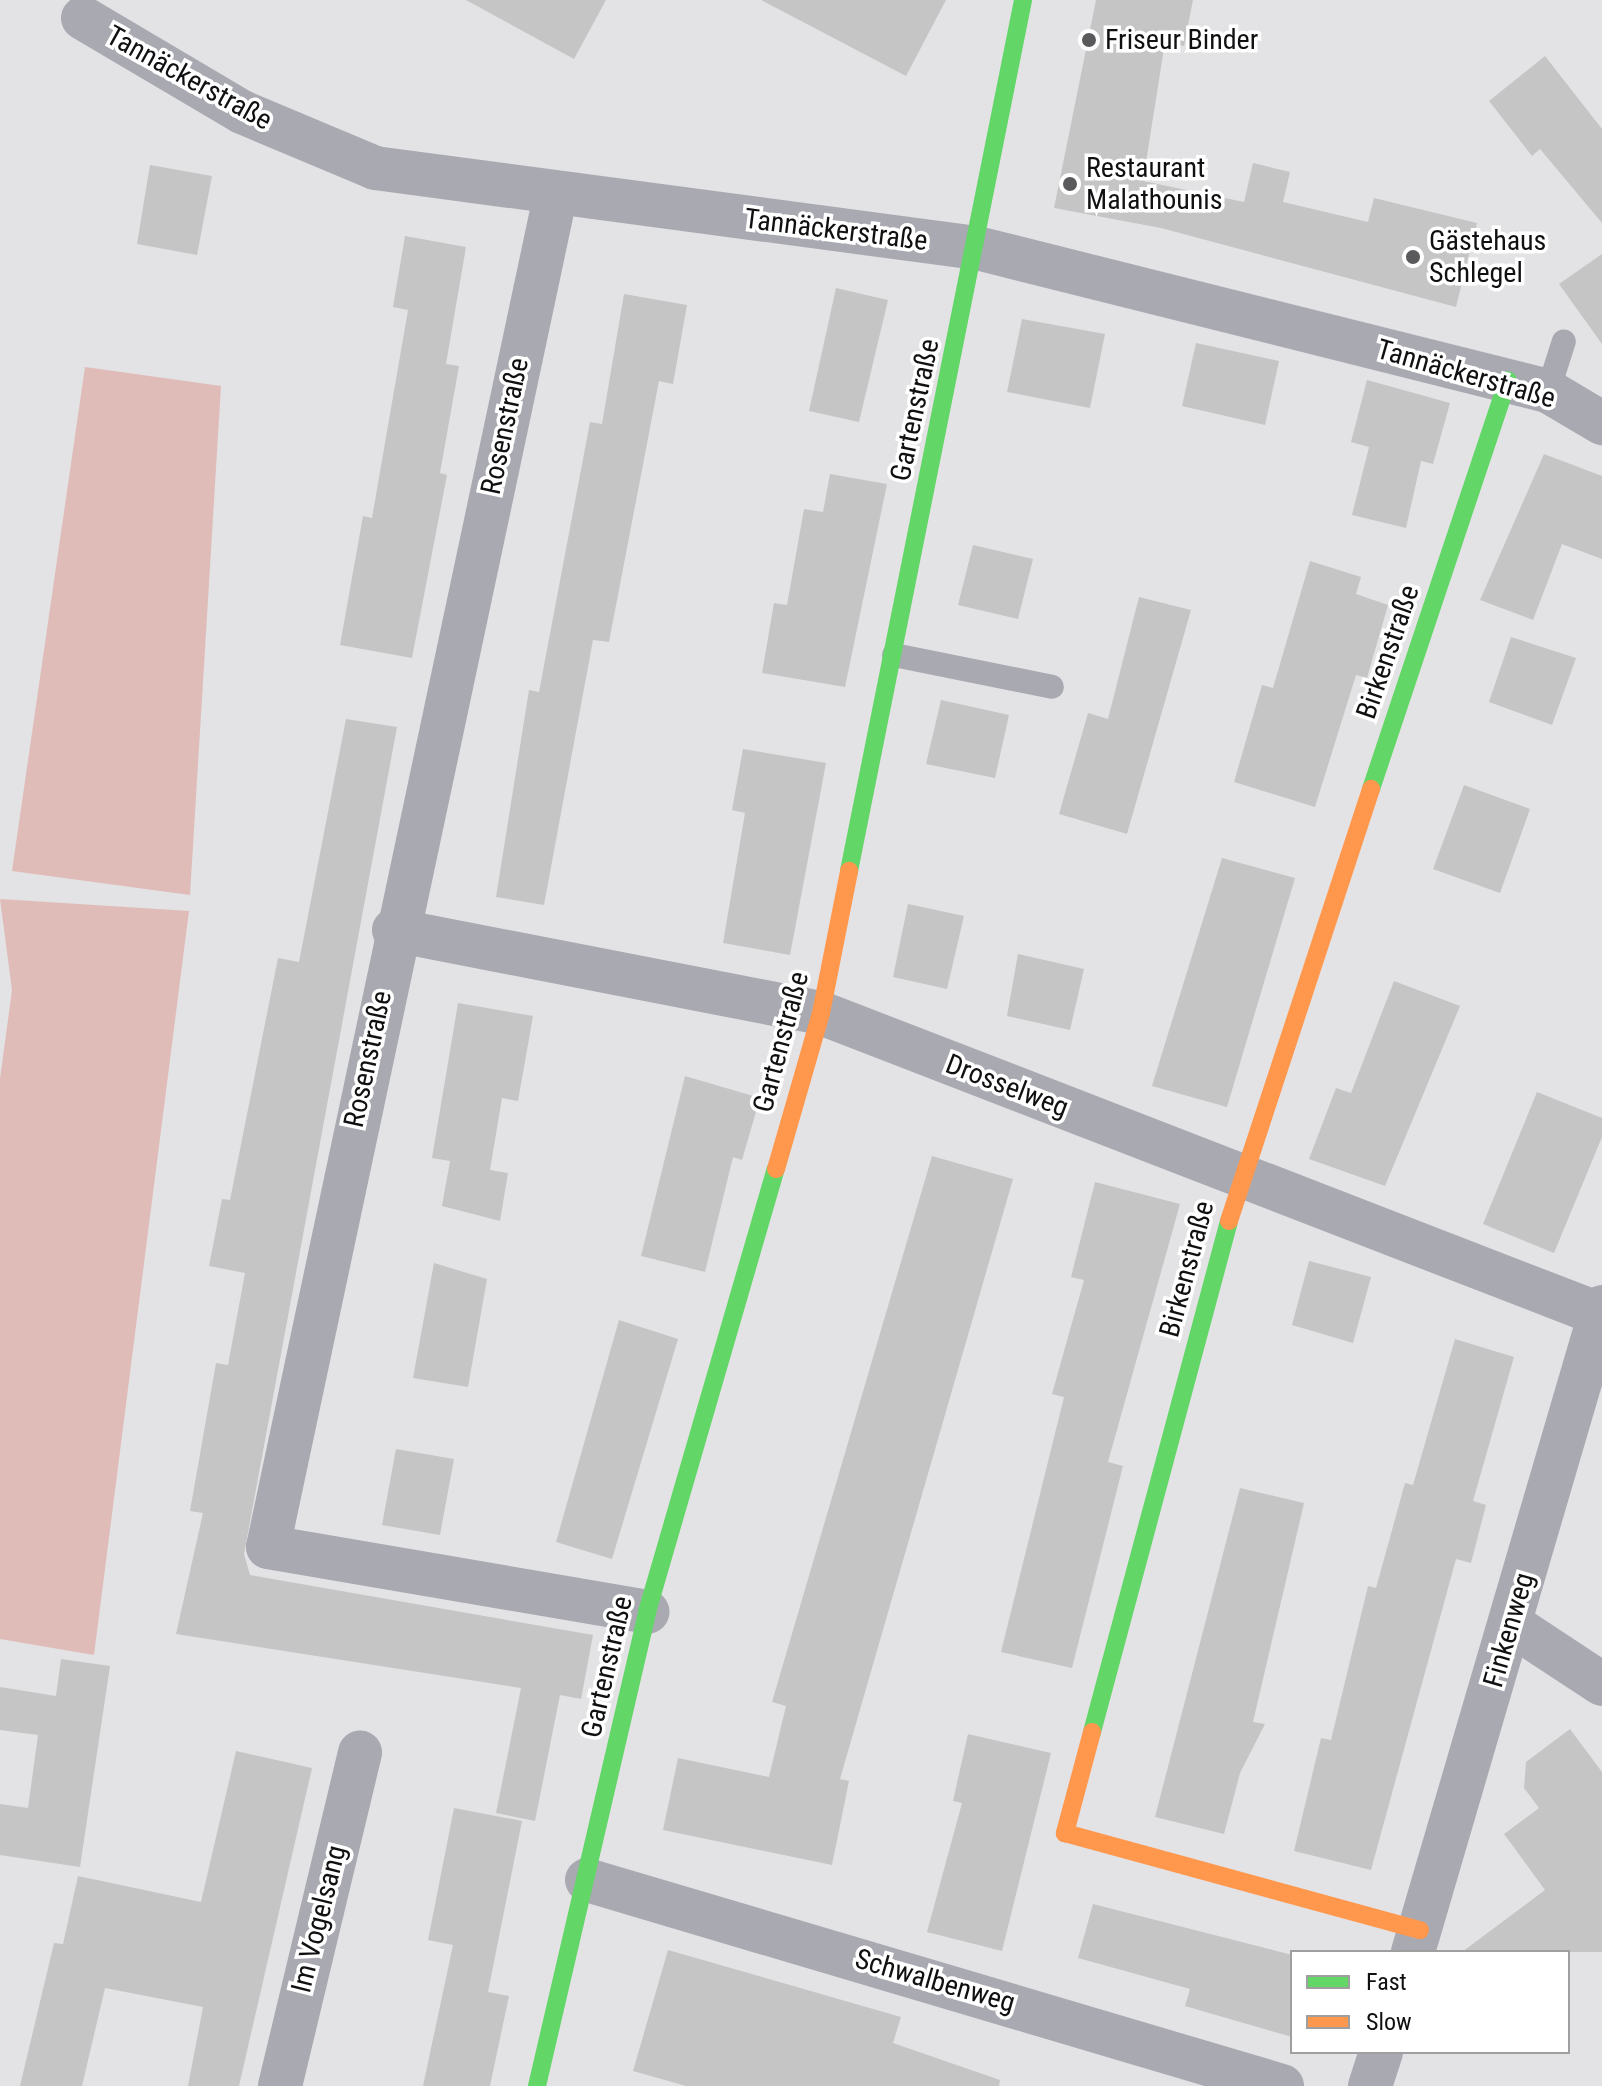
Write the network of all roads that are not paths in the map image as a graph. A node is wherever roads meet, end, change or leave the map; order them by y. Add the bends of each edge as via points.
1 (1023, 0) edge
2 (83, 18) dead end
3 (555, 197) junction
4 (977, 248) junction
5 (1564, 341) dead end
6 (1528, 386) junction
7 (1602, 423) edge
8 (894, 655) junction
9 (1052, 687) dead end
10 (394, 930) junction
11 (821, 1013) junction
12 (1240, 1178) junction
13 (1601, 1311) edge
14 (647, 1612) junction
15 (1511, 1624) junction
16 (1602, 1684) edge
17 (360, 1752) dead end
18 (587, 1880) junction
19 (1416, 1941) edge
20 (1380, 2054) edge
21 (280, 2086) edge
22 (537, 2086) edge
23 (1282, 2086) edge
24 (1370, 2086) edge

1 - 4 street, Gartenstraße
2 - 3 street, Tannäckerstraße via 242,112 375,168
3 - 4 street, Tannäckerstraße
3 - 10 street, Rosenstraße
4 - 6 street, Tannäckerstraße
4 - 8 street, Gartenstraße
5 - 6 lane
6 - 7 street, Tannäckerstraße
6 - 12 street, Birkenstraße
8 - 9 lane
8 - 11 street, Gartenstraße
10 - 11 street, Drosselweg
10 - 14 street, Rosenstraße via 268,1547
11 - 12 street, Drosselweg
11 - 14 street, Gartenstraße
12 - 13 street, Drosselweg
12 - 19 street, Birkenstraße via 1065,1833
13 - 15 street, Finkenweg
14 - 18 street, Gartenstraße
15 - 16 street
15 - 19 street, Finkenweg
17 - 21 street, Im Vogelsang
18 - 22 street, Gartenstraße
18 - 23 street, Schwalbenweg
20 - 24 street

